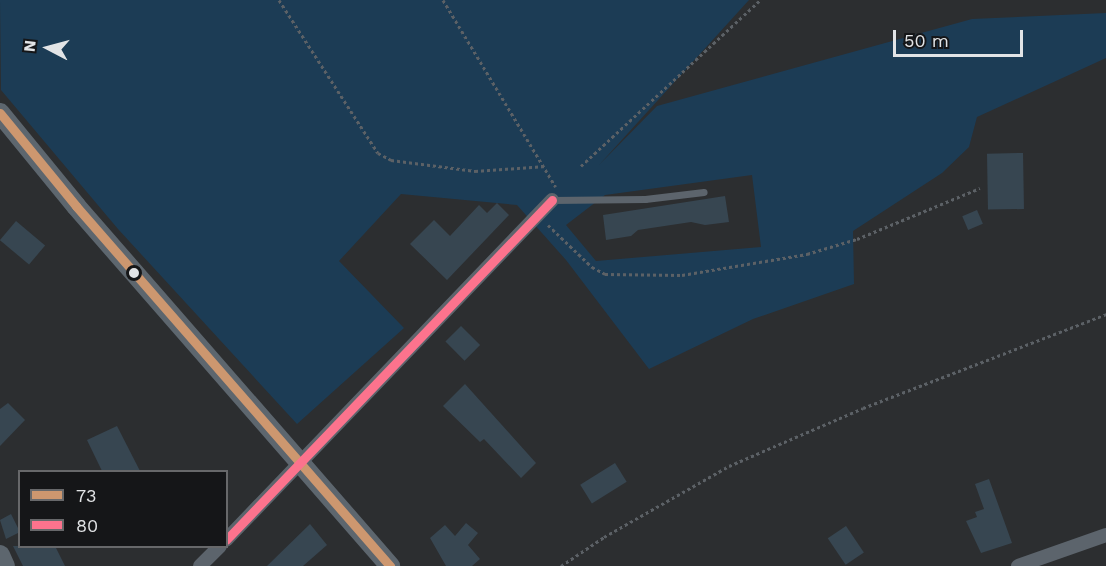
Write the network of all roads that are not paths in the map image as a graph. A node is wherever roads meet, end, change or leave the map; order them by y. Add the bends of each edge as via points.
1 (0, 113) edge
2 (704, 192) dead end
3 (554, 194) joint
4 (302, 464) junction
5 (1106, 535) edge
6 (228, 538) edge
7 (218, 548) edge
8 (0, 555) edge
9 (5, 566) edge
10 (200, 566) edge
11 (390, 566) edge
12 (1018, 566) edge

1 - 4 street via 75,206
2 - 3 lane via 645,199
3 - 4 street via 537,217
4 - 6 street
4 - 11 street
5 - 12 street
7 - 10 street
8 - 9 street

